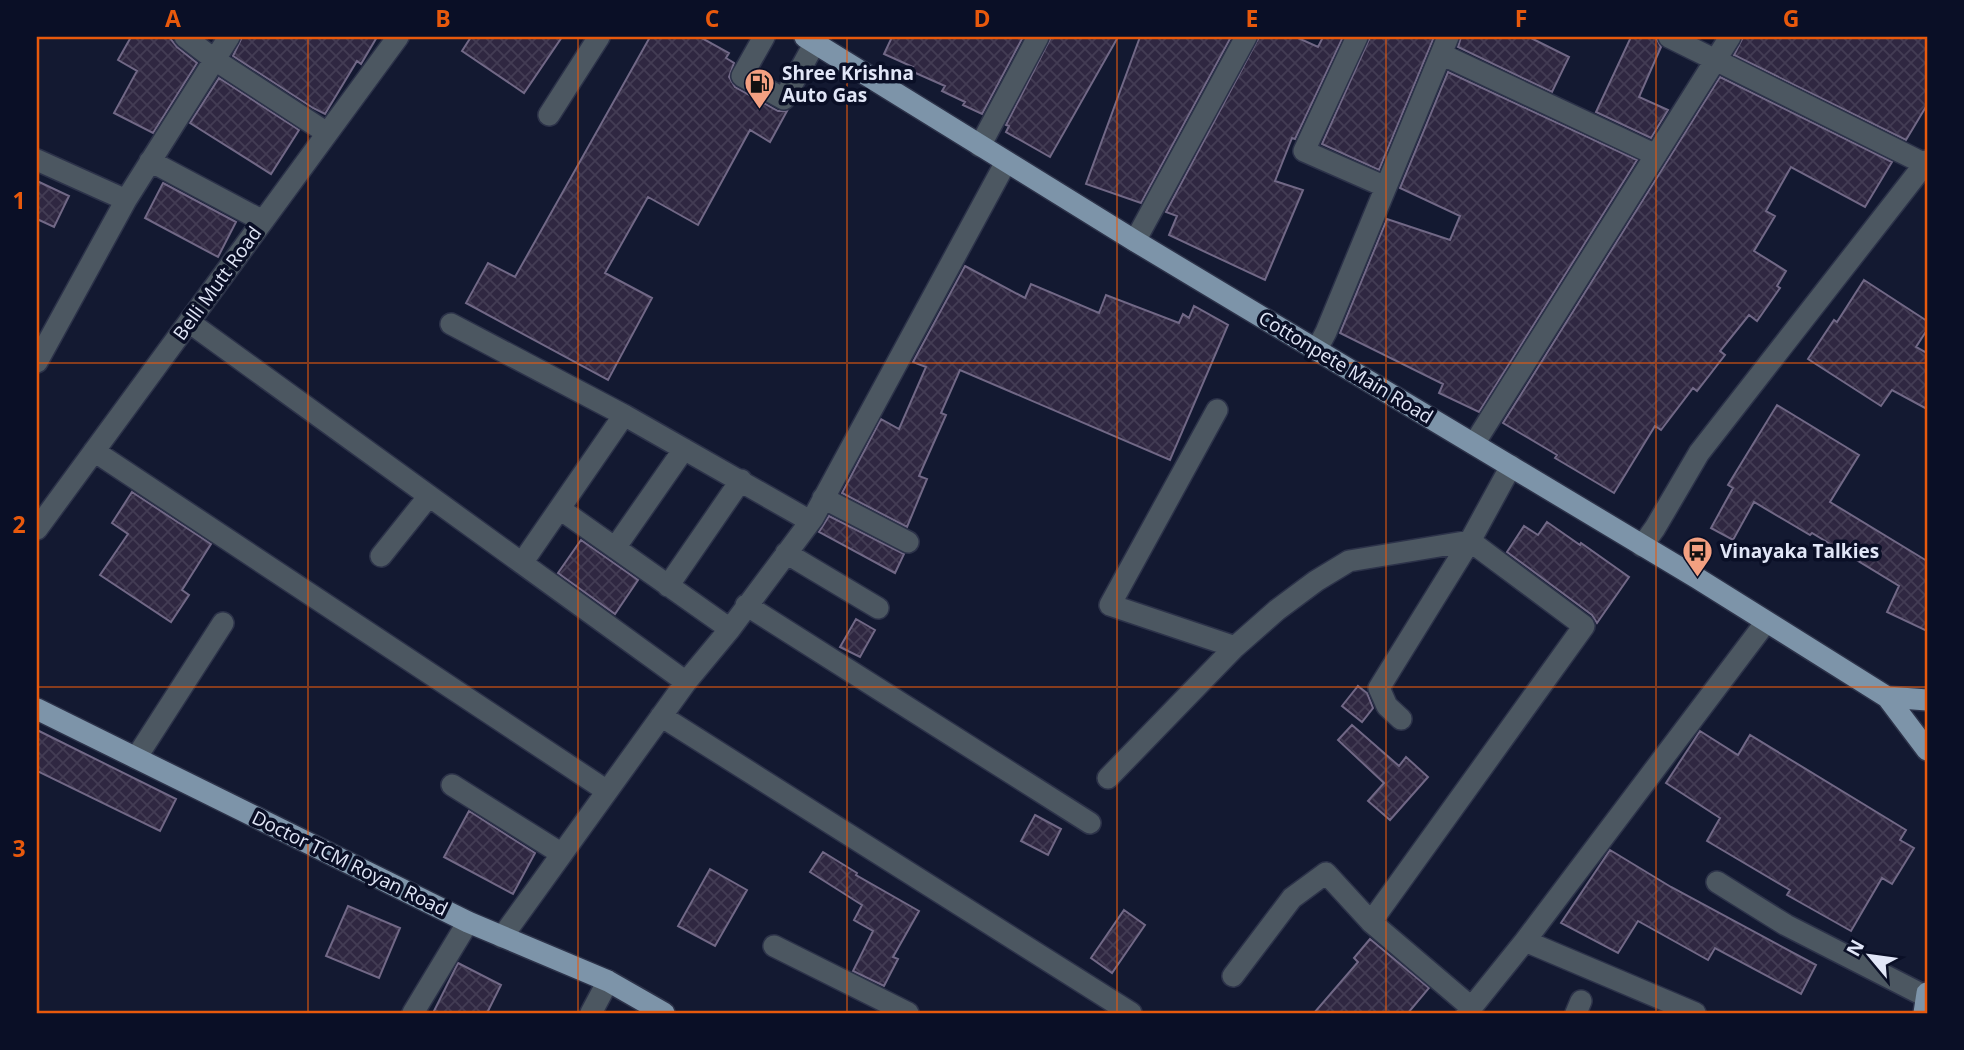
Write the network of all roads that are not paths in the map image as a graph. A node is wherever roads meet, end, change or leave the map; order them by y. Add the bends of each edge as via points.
1 (184, 37) edge
2 (229, 37) edge
3 (398, 37) edge
4 (599, 37) edge
5 (764, 37) edge
6 (1038, 37) edge
7 (1246, 37) edge
8 (1357, 37) edge
9 (1669, 37) edge
10 (1730, 37) edge
11 (812, 39) edge
12 (1444, 45) edge
13 (1716, 59) junction
14 (215, 60) junction
15 (550, 115) dead end
16 (327, 133) junction
17 (980, 146) junction
18 (1656, 155) junction
19 (37, 160) edge
20 (150, 161) junction
21 (1006, 162) junction
22 (1926, 163) edge
23 (1386, 187) junction
24 (126, 200) junction
25 (263, 221) junction
26 (1135, 241) junction
27 (189, 322) junction
28 (451, 324) dead end
29 (1317, 349) junction
30 (37, 362) edge
31 (1217, 410) dead end
32 (624, 415) junction
33 (1474, 444) junction
34 (684, 449) junction
35 (94, 451) junction
36 (1511, 467) junction
37 (741, 480) junction
38 (429, 496) junction
39 (823, 498) junction
40 (560, 509) junction
41 (810, 521) junction
42 (37, 529) edge
43 (1470, 541) junction
44 (908, 542) dead end
45 (1642, 546) junction
46 (615, 548) junction
47 (786, 553) junction
48 (381, 556) dead end
49 (522, 563) junction
50 (668, 586) junction
51 (747, 606) junction
52 (878, 608) dead end
53 (1766, 622) junction
54 (223, 623) dead end
55 (730, 629) junction
56 (1235, 647) junction
57 (686, 681) junction
58 (1887, 697) junction
59 (1927, 700) edge
60 (37, 709) edge
61 (660, 716) junction
62 (1401, 719) dead end
63 (1927, 750) edge
64 (136, 758) junction
65 (1108, 778) dead end
66 (452, 785) dead end
67 (607, 791) junction
68 (1090, 823) dead end
69 (562, 854) junction
70 (1717, 882) dead end
71 (468, 922) junction
72 (1371, 922) junction
73 (502, 937) junction
74 (1525, 941) junction
75 (774, 946) dead end
76 (1233, 976) dead end
77 (608, 981) junction
78 (1927, 995) edge
79 (1469, 1011) edge
80 (413, 1013) edge
81 (591, 1013) edge
82 (664, 1013) edge
83 (908, 1013) edge
84 (1131, 1013) edge
85 (1695, 1013) edge
86 (1924, 1013) edge

1 - 14 street
2 - 14 street
3 - 16 street, Belli Mutt Road
4 - 15 street
5 - 11 street via 742,76 784,99
6 - 17 street
7 - 26 street
8 - 23 street via 1304,151
9 - 13 street
10 - 13 street
11 - 17 main road, Cottonpete Main Road
12 - 18 street
12 - 23 street
13 - 18 street
13 - 22 street
14 - 16 street
14 - 20 street
16 - 25 street, Belli Mutt Road
17 - 21 main road, Cottonpete Main Road
18 - 33 street
19 - 24 street
20 - 24 street
20 - 25 street
21 - 26 main road, Cottonpete Main Road
21 - 39 street
22 - 45 street via 1699,453
23 - 29 street
24 - 30 street
25 - 27 street, Belli Mutt Road
26 - 29 main road, Cottonpete Main Road
27 - 35 street, Belli Mutt Road
27 - 38 street
28 - 32 street
29 - 33 main road, Cottonpete Main Road
31 - 56 street via 1110,605
32 - 34 street
32 - 40 street
33 - 36 main road, Cottonpete Main Road
34 - 37 street
34 - 46 street
35 - 42 street, Belli Mutt Road
35 - 67 street
36 - 43 street
36 - 45 main road, Cottonpete Main Road
37 - 41 street
37 - 50 street
38 - 48 street
38 - 49 street
39 - 41 street
39 - 44 street
40 - 46 street
40 - 49 street
41 - 47 street
43 - 56 street via 1349,561 1277,610
43 - 62 street via 1379,688 1387,706
43 - 72 street via 1584,626
45 - 53 main road, Cottonpete Main Road
46 - 50 street
47 - 51 street
47 - 52 street
49 - 57 street
50 - 55 street
51 - 55 street
51 - 68 street
53 - 58 main road, Cottonpete Main Road
53 - 74 street
54 - 64 street
55 - 57 street
56 - 65 street
57 - 61 street
58 - 59 main road, Cottonpete Main Road
58 - 63 main road, Cottonpete Main Road
60 - 64 main road, Doctor TCM Royan Road
61 - 67 street
61 - 84 street
64 - 71 main road, Doctor TCM Royan Road
66 - 69 street
67 - 69 street
69 - 73 street
70 - 78 street via 1786,925
71 - 73 main road, Doctor TCM Royan Road
71 - 80 street
72 - 76 street via 1326,873 1292,898
72 - 79 street
73 - 77 main road, Doctor TCM Royan Road
74 - 79 street
74 - 85 street
75 - 83 street
77 - 81 street
77 - 82 main road, Doctor TCM Royan Road
78 - 86 main road

